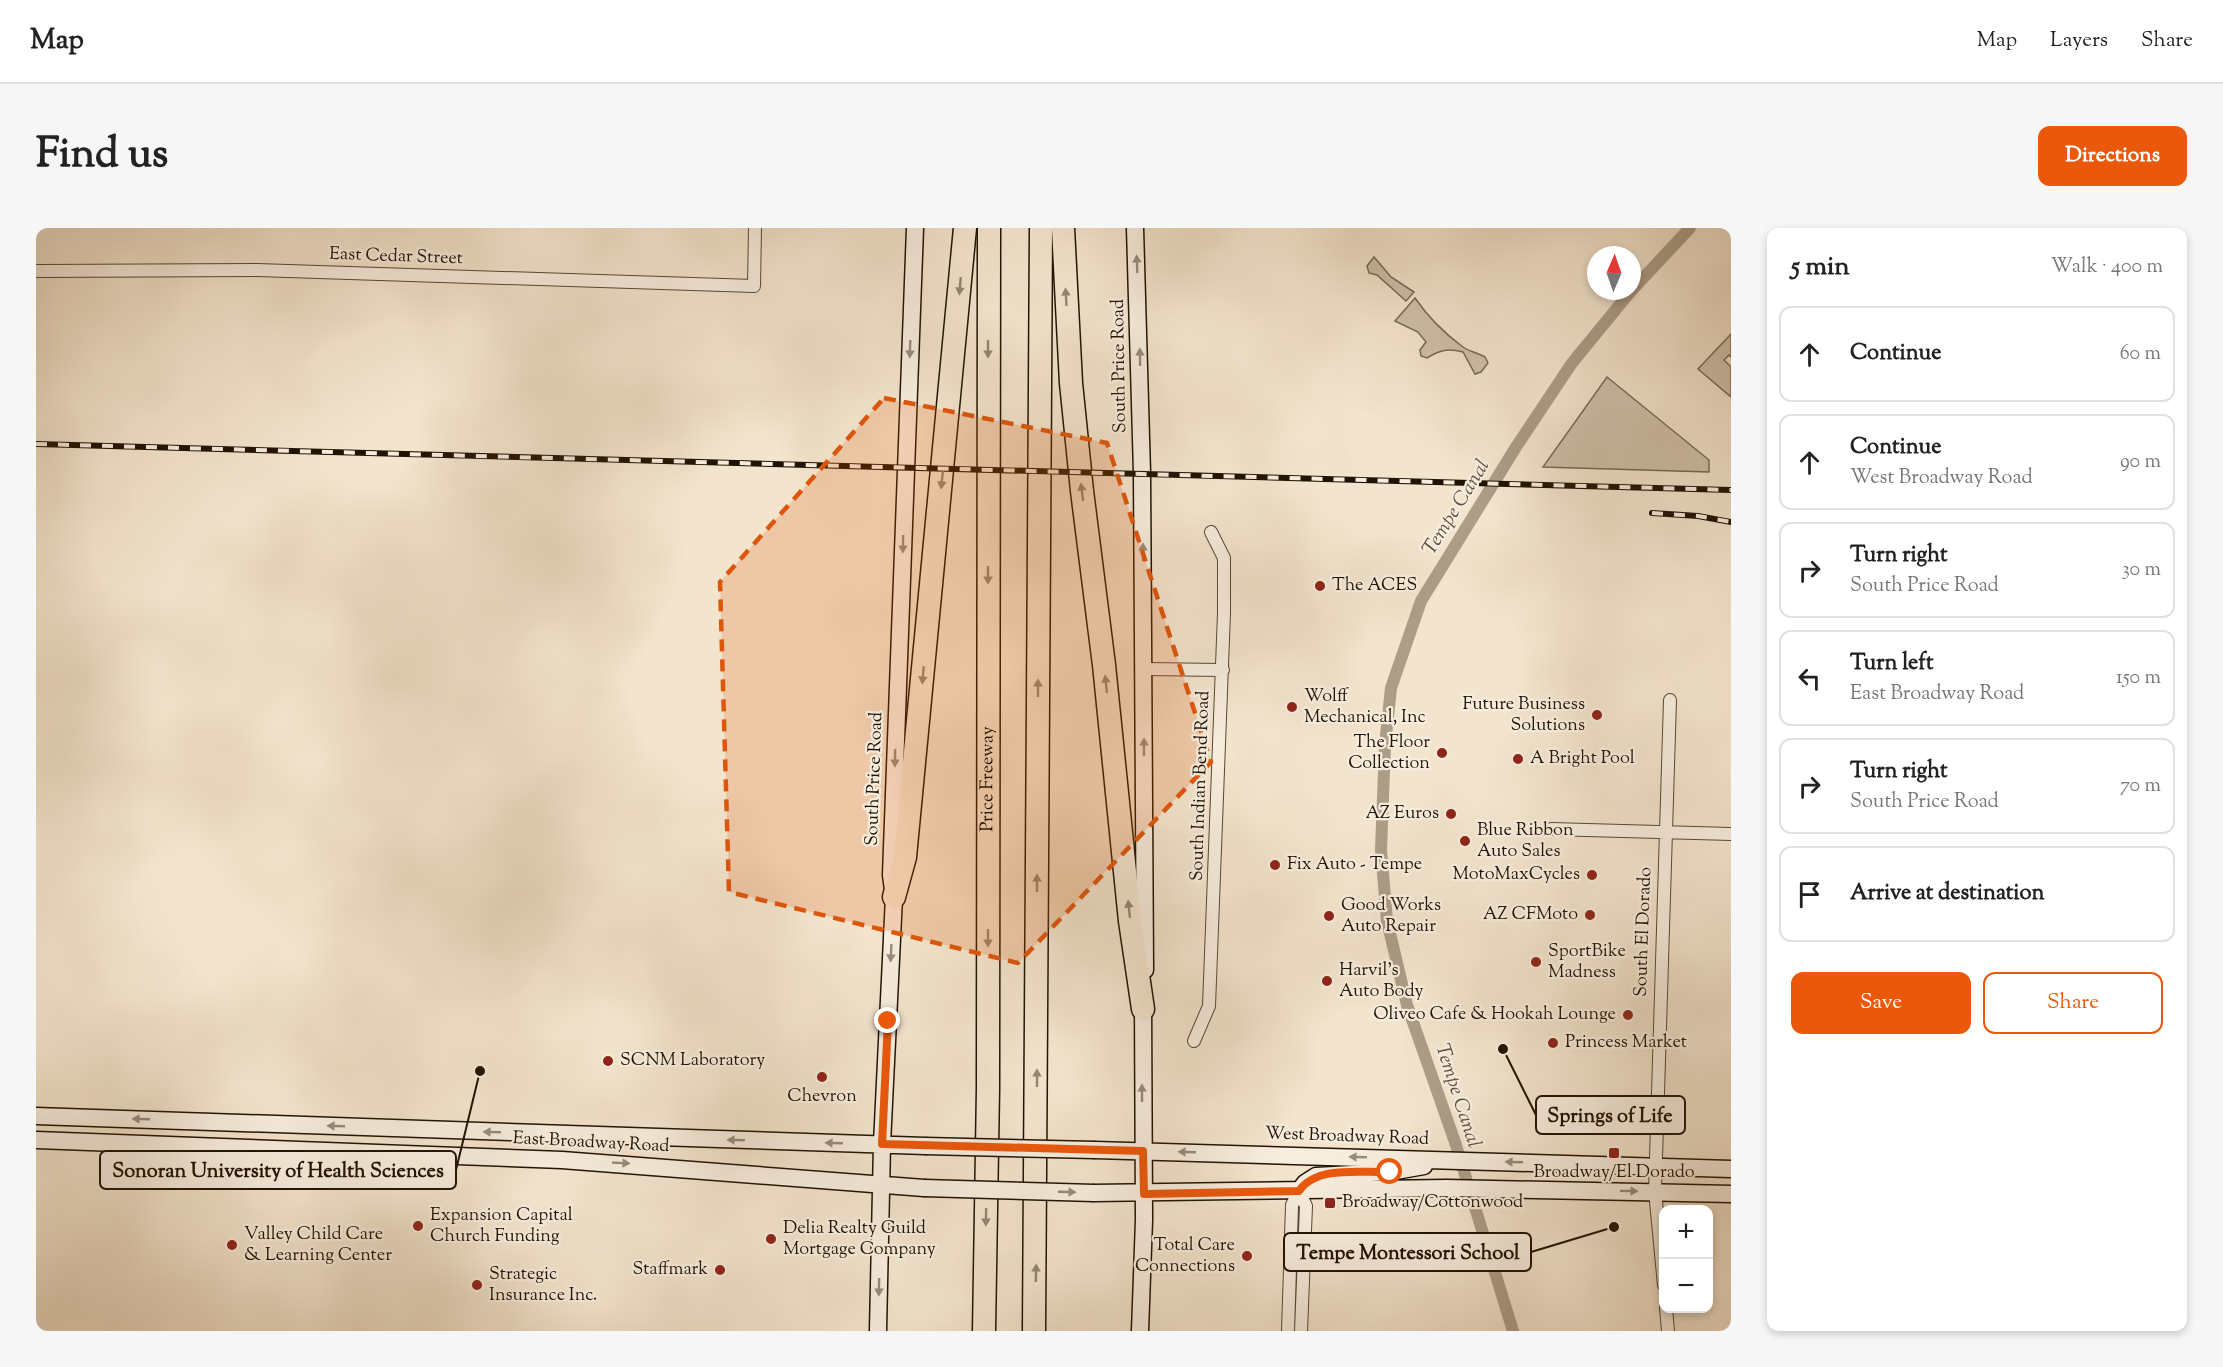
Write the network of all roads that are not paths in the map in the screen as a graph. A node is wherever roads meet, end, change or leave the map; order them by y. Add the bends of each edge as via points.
1 (756, 228) edge
2 (915, 228) edge
3 (965, 228) edge
4 (989, 228) edge
5 (1041, 228) edge
6 (1063, 228) edge
7 (1135, 228) edge
8 (36, 272) edge
9 (1212, 532) dead end
10 (1144, 669) junction
11 (1223, 670) junction
12 (1670, 700) dead end
13 (1551, 829) dead end
14 (1665, 832) junction
15 (1731, 834) edge
16 (894, 897) junction
17 (1143, 1009) junction
18 (1194, 1041) dead end
19 (36, 1116) edge
20 (394, 1129) junction
21 (563, 1135) junction
22 (36, 1140) edge
23 (882, 1144) junction
24 (1143, 1151) junction
25 (393, 1154) junction
26 (562, 1160) junction
27 (1438, 1160) junction
28 (1656, 1167) junction
29 (1731, 1169) edge
30 (881, 1186) junction
31 (1299, 1191) junction
32 (1655, 1191) junction
33 (1144, 1194) junction
34 (1731, 1194) edge
35 (1662, 1259) edge
36 (1289, 1281) junction
37 (1302, 1302) junction
38 (1666, 1313) edge
39 (878, 1331) edge
40 (984, 1331) edge
41 (1034, 1331) edge
42 (1140, 1331) edge
43 (1288, 1331) edge
44 (1301, 1331) edge
45 (1668, 1331) edge

1 - 8 street, East Cedar Street via 754,286 257,270
2 -> 16 main road, South Price Road via 891,875
3 -> 16 highway via 905,857
4 -> 40 highway, Price Freeway
41 -> 5 highway
17 -> 6 highway via 1082,491 1071,383
10 -> 7 main road, South Price Road
9 - 11 street, South Indian Bend Road via 1224,558
10 - 11 street
17 -> 10 main road, South Price Road
11 - 18 street, South Indian Bend Road via 1209,1006
12 - 14 street, South El Dorado
13 - 14 street
14 - 15 street
14 - 28 street, South El Dorado
16 -> 23 main road, South Price Road
24 -> 17 main road, South Price Road
20 -> 19 main road, East Broadway Road
21 -> 20 main road, East Broadway Road
20 - 25 main road
23 -> 21 main road, East Broadway Road
21 - 26 main road
22 - 25 main road, East Broadway Road
23 - 24 main road, East Broadway Road, bridge
23 - 30 main road, South Price Road
27 -> 24 main road, West Broadway Road
24 - 33 main road, South Price Road
25 - 26 main road, East Broadway Road
26 -> 30 main road, East Broadway Road
28 -> 27 main road, West Broadway Road
27 - 31 main road via 1390,1172 1316,1176
28 - 29 main road, West Broadway Road
28 - 32 street, South El Dorado
30 -> 33 main road, East Broadway Road, bridge
30 -> 39 main road, South Price Road
31 -> 32 main road
31 - 33 main road
31 - 36 street via 1292,1205
31 - 37 street via 1306,1206
32 - 34 main road
32 - 35 street, South El Dorado
33 - 42 main road, South Price Road
36 - 37 street
36 - 43 street
37 - 44 street
38 - 45 street

